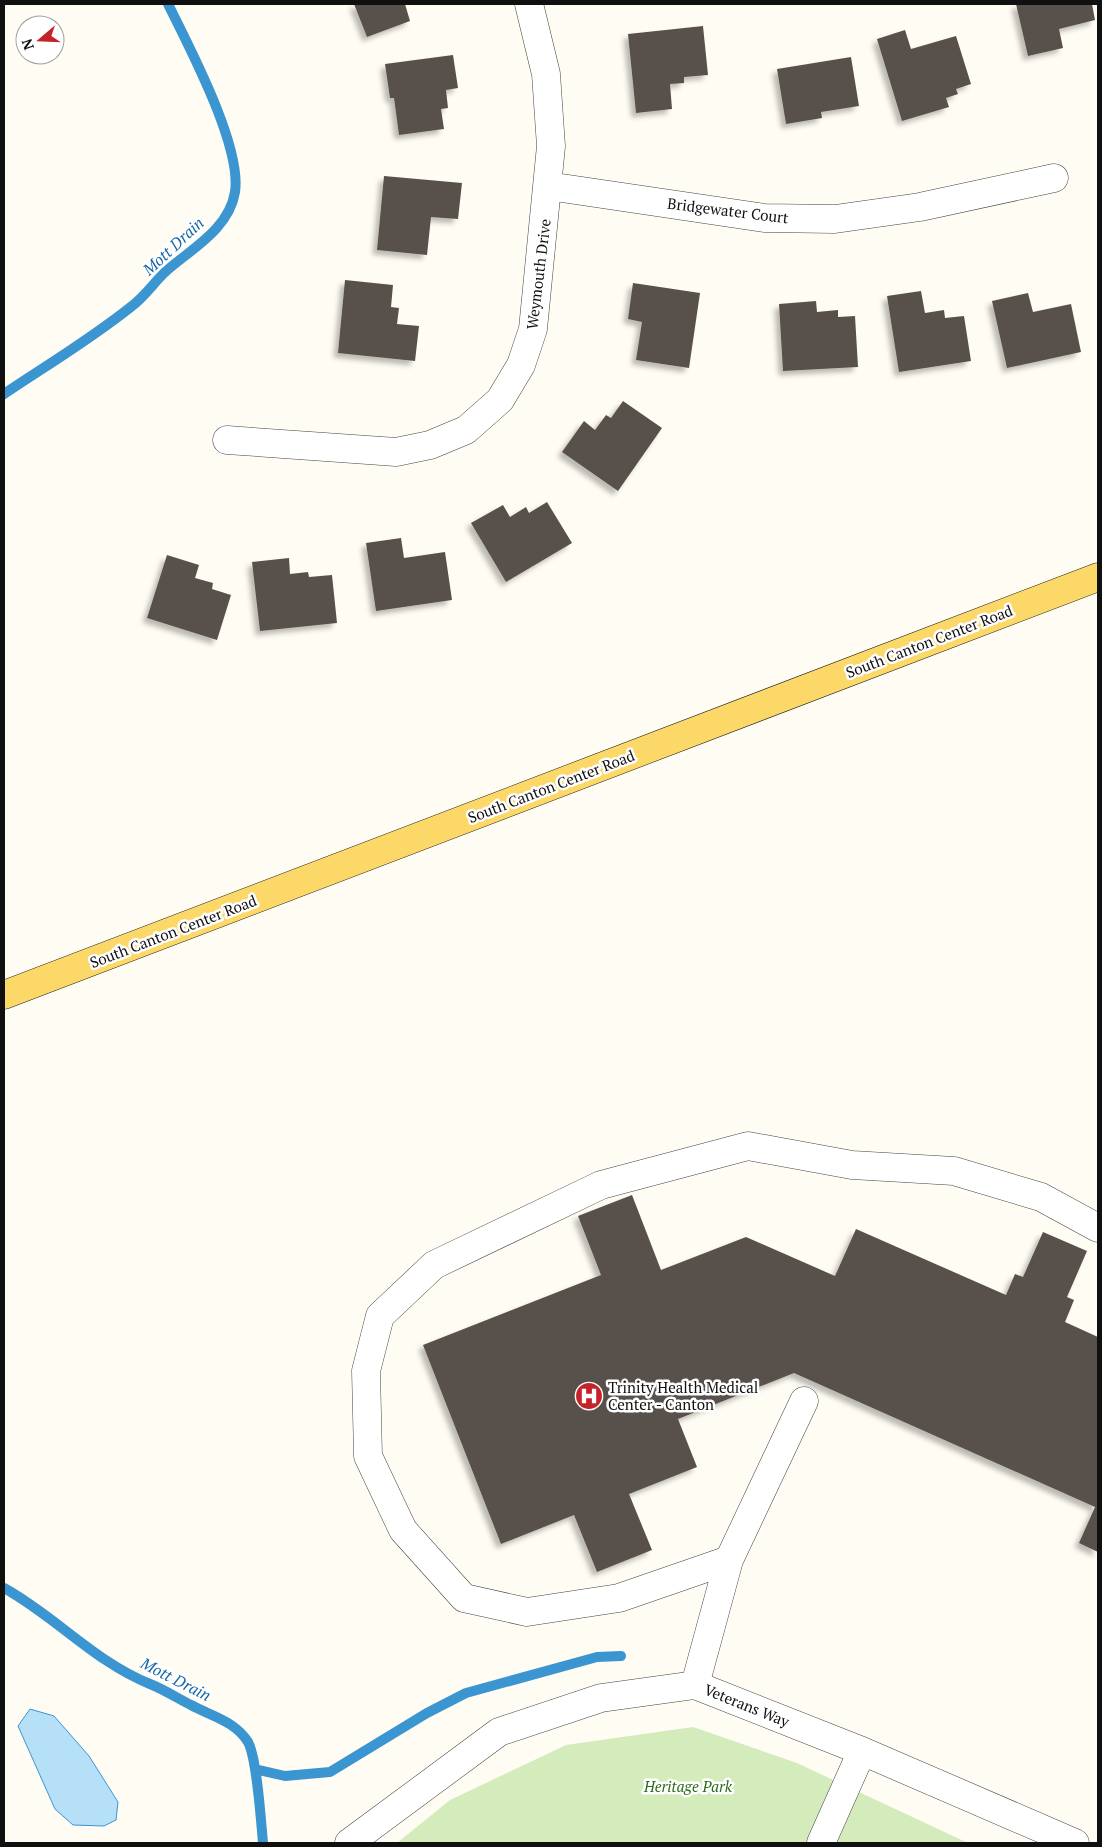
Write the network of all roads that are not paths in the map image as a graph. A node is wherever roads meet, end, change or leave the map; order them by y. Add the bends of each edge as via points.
1 (529, 4) edge
2 (1054, 178) dead end
3 (548, 186) junction
4 (226, 440) dead end
5 (1098, 577) edge
6 (4, 995) edge
7 (1098, 1228) edge
8 (804, 1401) dead end
9 (729, 1560) junction
10 (695, 1684) junction
11 (862, 1751) junction
12 (349, 1843) edge
13 (821, 1843) edge
14 (1075, 1843) edge

1 - 3 street, Weymouth Drive via 546,74 551,146
2 - 3 street, Bridgewater Court via 920,208 835,219 764,218
3 - 4 street, Weymouth Drive via 533,329 521,365 500,400 484,416 466,430 430,445 396,452
5 - 6 main road, South Canton Center Road
7 - 9 street via 1041,1197 954,1171 852,1165 748,1146 600,1185 434,1265 380,1316 366,1371 368,1456 403,1530 464,1598 527,1612 619,1598
8 - 9 street
9 - 10 street
10 - 11 street, Veterans Way
10 - 12 street, Veterans Way via 601,1698 499,1732
11 - 13 street
11 - 14 street, Veterans Way

